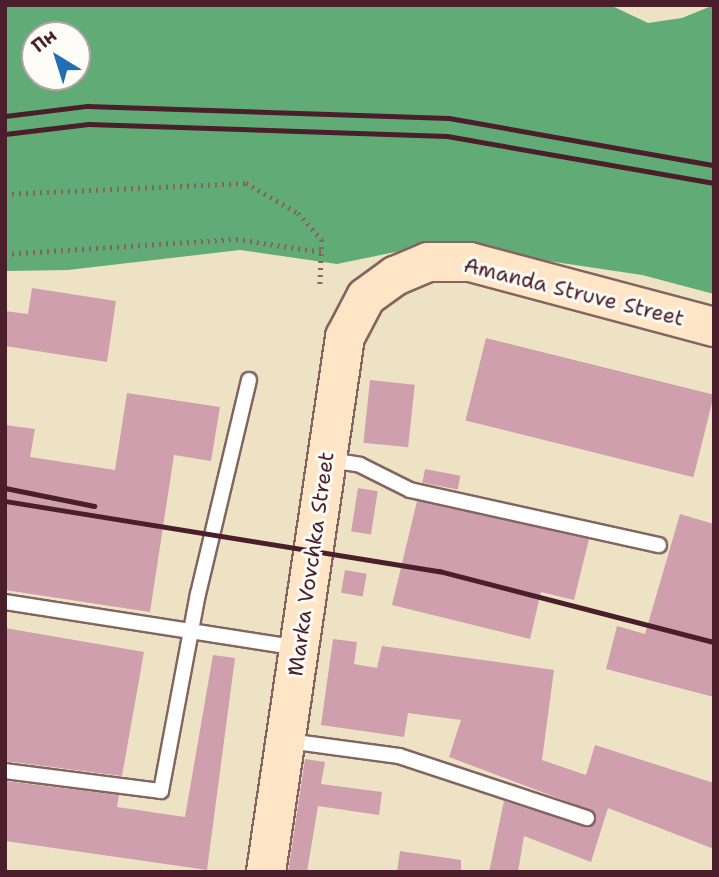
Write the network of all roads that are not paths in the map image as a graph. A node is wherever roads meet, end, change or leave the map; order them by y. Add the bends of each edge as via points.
1 (395, 276) joint
2 (714, 327) edge
3 (249, 380) dead end
4 (326, 460) junction
5 (659, 545) dead end
6 (5, 602) edge
7 (191, 631) junction
8 (298, 648) junction
9 (285, 741) junction
10 (5, 771) edge
11 (587, 817) dead end
12 (266, 872) edge

1 - 2 main road, Amanda Struve Street via 428,262 470,262
1 - 4 main road, Marka Vovchka Street via 366,297 345,337
3 - 7 lane
4 - 5 lane via 360,465 410,490
4 - 8 main road, Marka Vovchka Street
6 - 7 lane
7 - 8 lane
7 - 10 lane via 161,791
8 - 9 main road, Marka Vovchka Street
9 - 11 lane via 399,755
9 - 12 main road, Marka Vovchka Street

